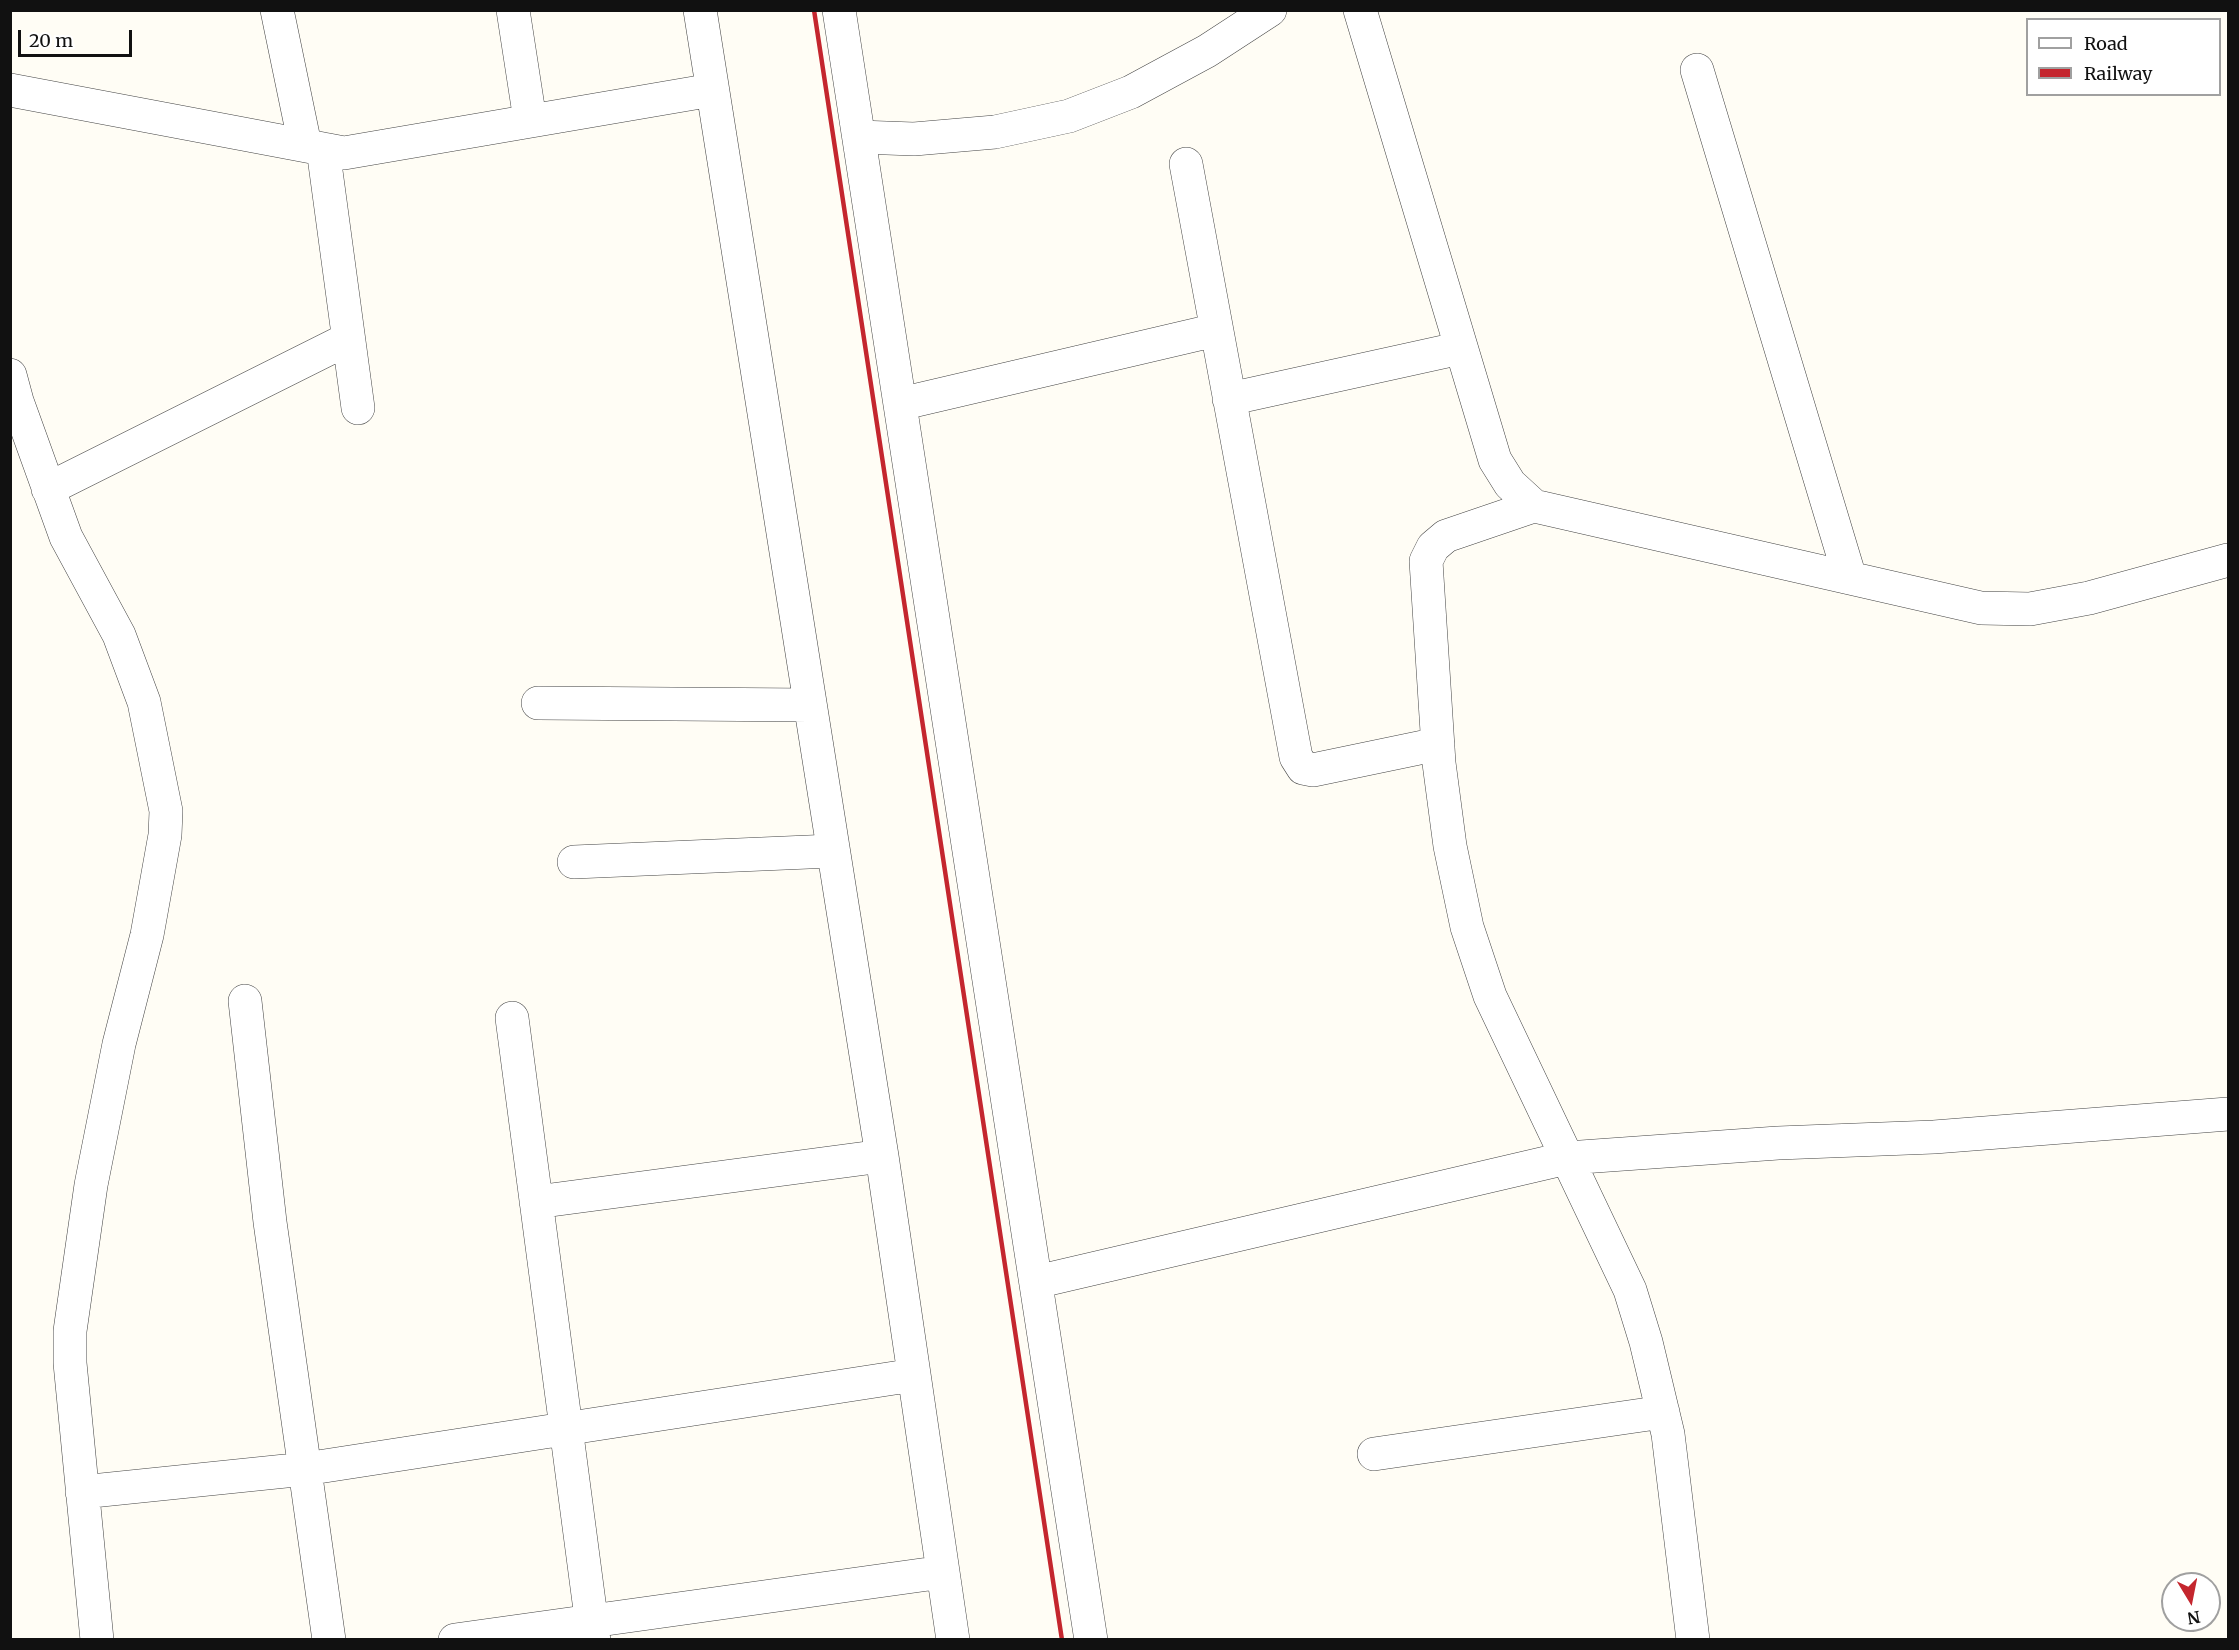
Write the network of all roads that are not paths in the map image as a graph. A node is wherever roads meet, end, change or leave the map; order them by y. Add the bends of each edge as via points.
1 (277, 10) edge
2 (513, 10) edge
3 (700, 10) edge
4 (839, 10) edge
5 (1270, 10) edge
6 (1360, 10) edge
7 (1696, 70) dead end
8 (10, 90) edge
9 (712, 90) junction
10 (530, 120) junction
11 (859, 137) junction
12 (314, 147) junction
13 (1186, 164) dead end
14 (1216, 330) junction
15 (348, 339) junction
16 (1461, 348) junction
17 (10, 375) edge
18 (1229, 399) junction
19 (900, 404) junction
20 (358, 408) dead end
21 (48, 489) junction
22 (1534, 506) junction
23 (2229, 560) edge
24 (1850, 579) junction
25 (538, 703) dead end
26 (809, 705) junction
27 (1438, 744) junction
28 (832, 851) junction
29 (574, 862) dead end
30 (245, 1001) dead end
31 (512, 1018) dead end
32 (2229, 1114) edge
33 (882, 1156) junction
34 (1567, 1158) junction
35 (536, 1202) junction
36 (1036, 1282) junction
37 (914, 1375) junction
38 (1663, 1412) junction
39 (566, 1428) junction
40 (1374, 1454) dead end
41 (305, 1469) junction
42 (82, 1492) junction
43 (943, 1572) junction
44 (593, 1630) edge
45 (97, 1640) edge
46 (329, 1640) edge
47 (455, 1640) edge
48 (953, 1640) edge
49 (1091, 1640) edge
50 (1694, 1640) edge

1 - 12 street
2 - 10 street
3 - 9 street
4 - 11 street
5 - 11 street via 1207,51 1131,92 1069,116 995,132 914,139
6 - 16 street
7 - 24 street
8 - 12 street
9 - 10 street
9 - 26 street
10 - 12 street via 344,153
11 - 19 street
12 - 15 street
13 - 14 street
14 - 18 street
14 - 19 street
15 - 20 street
15 - 21 street
16 - 18 street
16 - 22 street via 1495,460 1510,484
17 - 21 street
18 - 27 street via 1296,757 1303,768 1313,770
19 - 36 street
21 - 42 street via 66,537 119,635 131,666 144,702 166,811 147,935 119,1044 91,1185 70,1331
22 - 24 street
22 - 27 street via 1446,536 1433,547 1426,561
23 - 24 street via 2089,598 2030,609 1981,608
25 - 26 street
26 - 28 street
27 - 34 street via 1450,846 1467,927 1490,996
28 - 29 street
28 - 33 street
30 - 41 street via 270,1222
31 - 35 street
32 - 34 street via 1934,1137
33 - 35 street
33 - 37 street
34 - 36 street
34 - 38 street via 1630,1290
35 - 39 street
36 - 49 street
37 - 39 street
37 - 43 street
38 - 40 street
38 - 50 street
39 - 41 street
39 - 44 street
41 - 42 street
41 - 46 street
42 - 45 street
43 - 44 street
43 - 48 street
44 - 47 street

